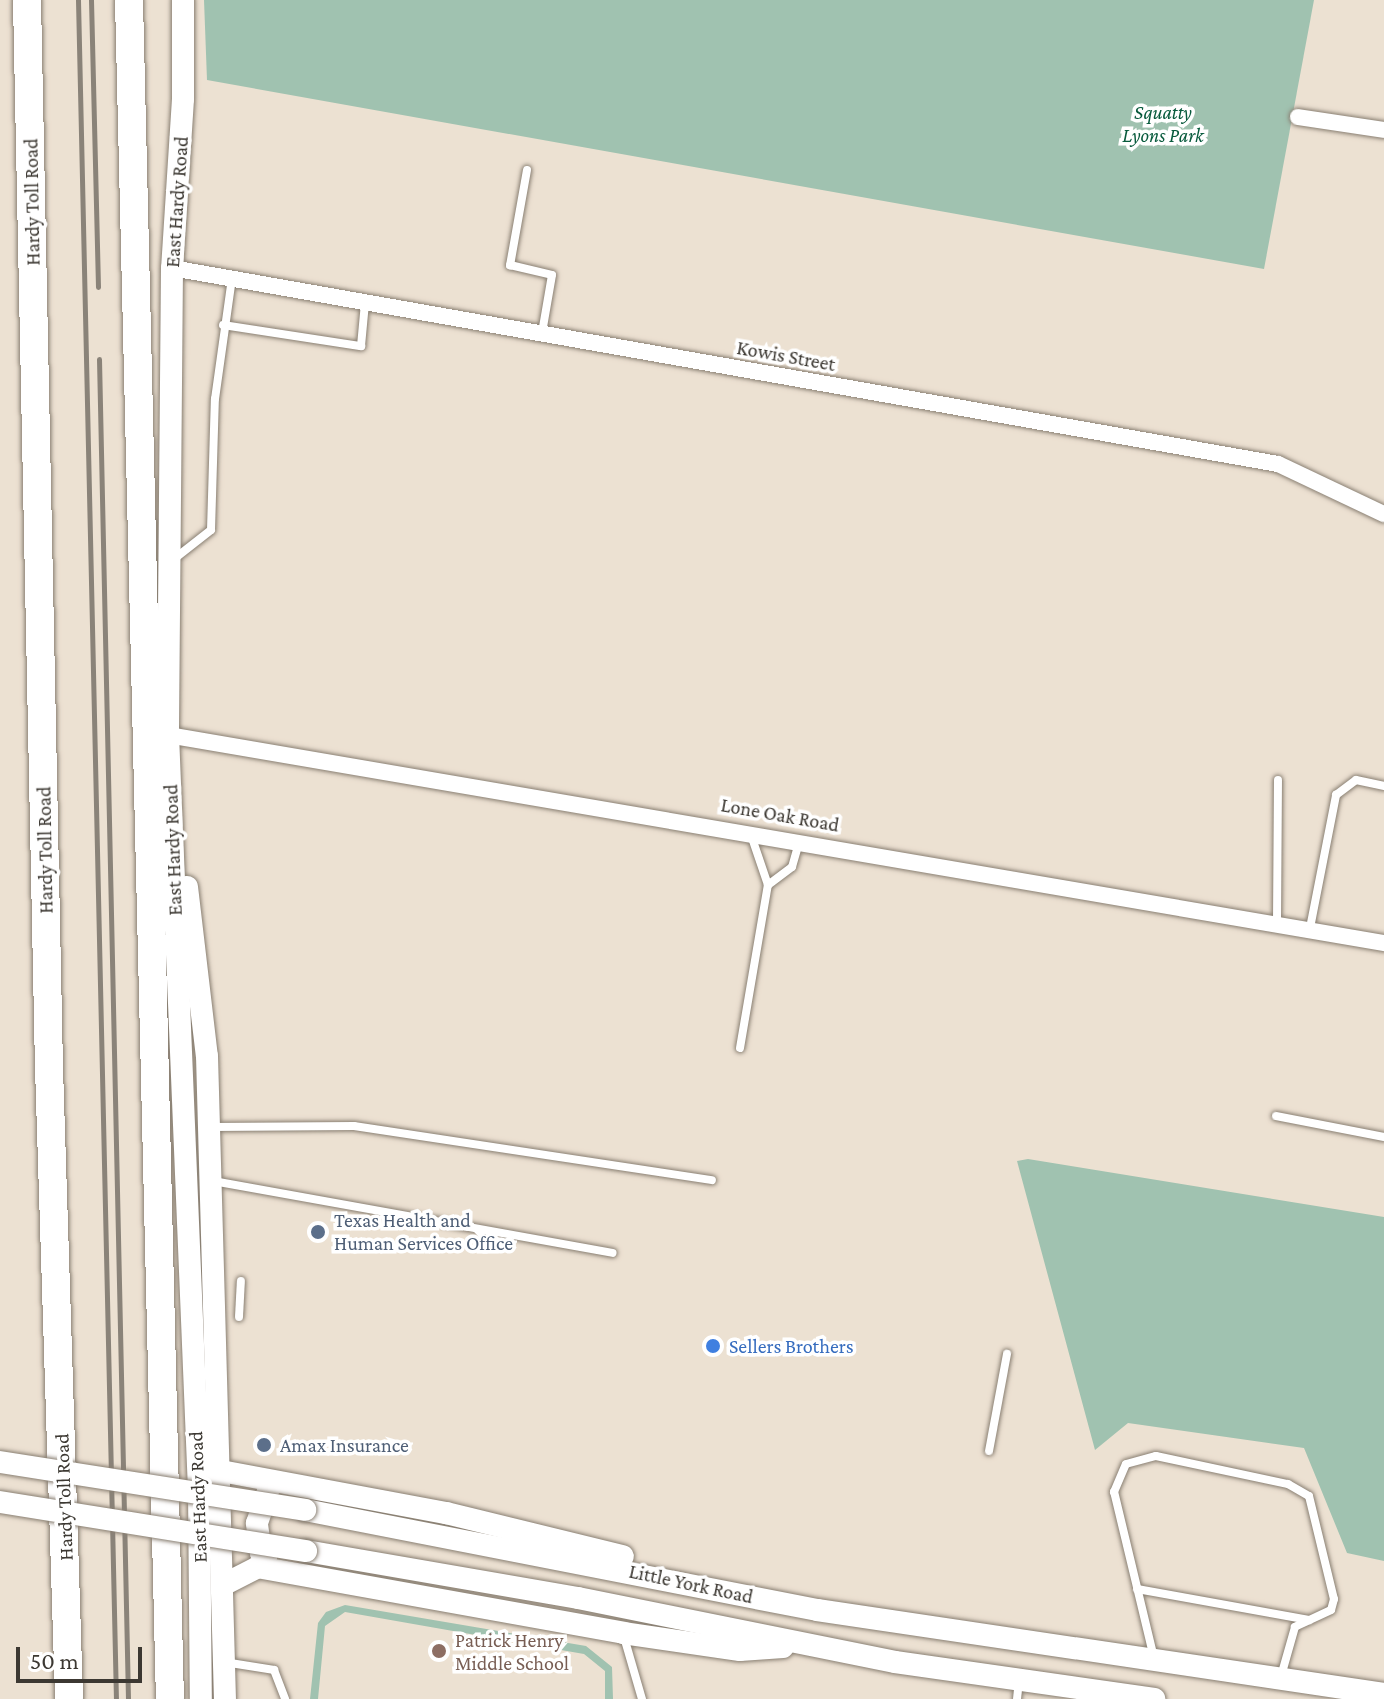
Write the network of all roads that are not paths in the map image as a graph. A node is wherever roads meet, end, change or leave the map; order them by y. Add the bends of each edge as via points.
1 (27, 0) edge
2 (129, 0) edge
3 (183, 0) edge
4 (1298, 117) dead end
5 (1384, 130) edge
6 (527, 170) dead end
7 (172, 268) junction
8 (232, 278) junction
9 (365, 302) junction
10 (223, 325) junction
11 (542, 333) junction
12 (1384, 514) edge
13 (169, 561) junction
14 (168, 735) junction
15 (1278, 780) dead end
16 (1384, 786) edge
17 (750, 830) junction
18 (799, 839) junction
19 (768, 885) junction
20 (1277, 922) junction
21 (1310, 928) junction
22 (1384, 943) edge
23 (740, 1048) dead end
24 (1276, 1116) dead end
25 (207, 1127) junction
26 (1384, 1137) edge
27 (209, 1180) junction
28 (712, 1180) dead end
29 (613, 1253) dead end
30 (241, 1281) dead end
31 (239, 1317) dead end
32 (1007, 1354) dead end
33 (989, 1451) dead end
34 (0, 1462) edge
35 (221, 1471) junction
36 (285, 1482) junction
37 (199, 1490) junction
38 (0, 1502) edge
39 (200, 1535) junction
40 (282, 1572) junction
41 (223, 1585) junction
42 (1137, 1589) junction
43 (817, 1610) junction
44 (862, 1617) junction
45 (1310, 1620) junction
46 (623, 1633) junction
47 (813, 1646) junction
48 (854, 1654) junction
49 (1154, 1658) junction
50 (224, 1662) junction
51 (1279, 1688) edge
52 (1018, 1690) edge
53 (1384, 1694) edge
54 (69, 1699) edge
55 (170, 1699) edge
56 (201, 1699) edge
57 (225, 1699) edge
58 (285, 1699) edge
59 (642, 1699) edge
60 (1153, 1699) edge

1 - 54 highway, Hardy Toll Road
2 - 55 highway
3 - 7 main road, East Hardy Road via 183,99
4 - 5 street
6 - 11 lane via 510,265 552,275
7 - 8 street, Kowis Street
7 - 13 main road, East Hardy Road
8 - 9 street, Kowis Street
8 - 10 lane
9 - 10 lane via 361,346
9 - 11 street, Kowis Street
10 - 13 lane via 211,530 190,551
11 - 12 street, Kowis Street via 1278,464
13 - 14 main road, East Hardy Road
14 - 17 street, Lone Oak Road
14 - 25 main road via 202,979
14 - 37 main road, East Hardy Road
15 - 20 lane
16 - 21 lane via 1356,780 1336,795
17 - 18 street, Lone Oak Road
17 - 19 lane
18 - 19 lane via 792,867
18 - 20 street, Lone Oak Road
19 - 23 lane
20 - 21 street, Lone Oak Road
21 - 22 street, Lone Oak Road
24 - 26 lane
25 - 27 main road
25 - 28 lane via 354,1126
27 - 29 lane
27 - 35 main road
30 - 31 lane
32 - 33 lane
34 - 37 main road, Little York Road, bridge
35 - 36 main road
35 - 41 main road
36 - 40 main road via 267,1490 257,1523 261,1553
36 - 43 main road via 568,1540
37 - 39 main road, East Hardy Road
37 - 43 main road, Little York Road, bridge
38 - 39 main road, Little York Road, bridge
39 - 47 main road, Little York Road, bridge
39 - 56 main road, East Hardy Road
40 - 41 main road via 258,1567
40 - 46 main road
41 - 50 main road
42 - 45 lane
42 - 45 lane via 1114,1492 1126,1464 1156,1456 1288,1484 1309,1496 1334,1583 1331,1610
42 - 49 lane
43 - 44 main road, Little York Road
44 - 48 main road
44 - 49 main road, Little York Road
45 - 51 lane via 1295,1627
46 - 47 main road via 740,1650
46 - 59 lane
47 - 48 main road, Little York Road
48 - 52 main road, Little York Road
49 - 51 main road, Little York Road
50 - 57 main road
50 - 58 lane via 274,1670
51 - 53 main road, Little York Road
52 - 60 main road, Little York Road

